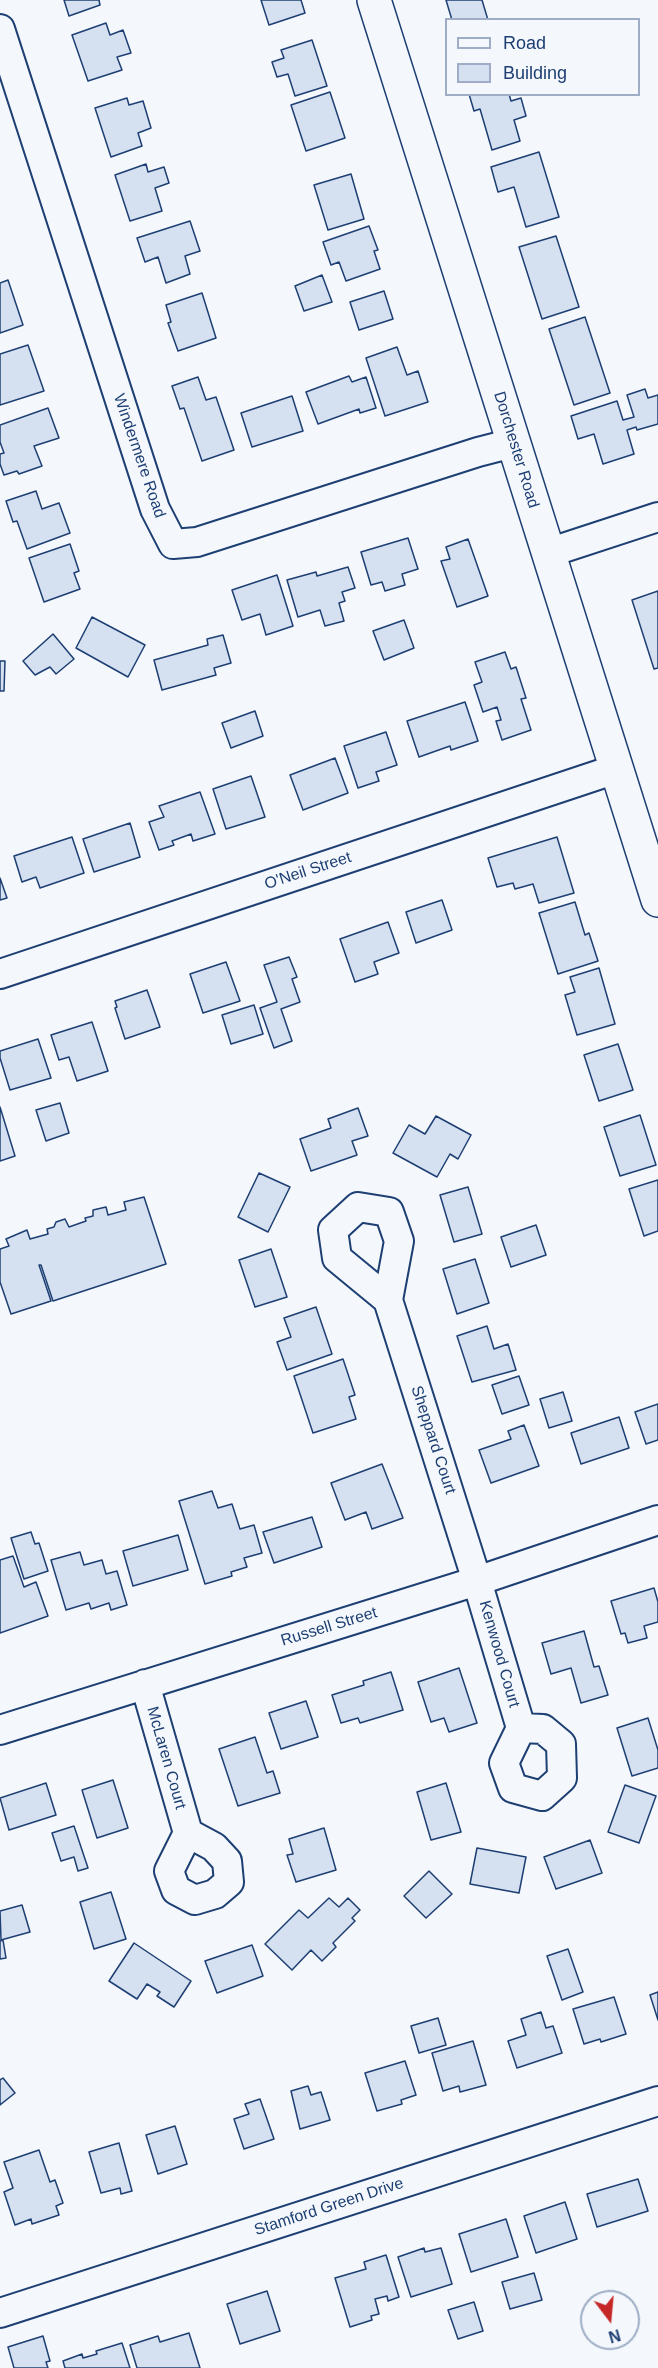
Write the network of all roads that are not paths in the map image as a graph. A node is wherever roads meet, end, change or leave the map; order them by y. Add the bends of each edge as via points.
1 (374, 0) edge
2 (0, 29) edge
3 (513, 443) junction
4 (658, 517) edge
5 (548, 553) junction
6 (616, 769) junction
7 (658, 900) edge
8 (0, 974) edge
9 (388, 1300) dead end
10 (658, 1520) edge
11 (477, 1581) junction
12 (145, 1684) junction
13 (521, 1728) dead end
14 (0, 1730) edge
15 (188, 1833) dead end
16 (658, 2101) edge
17 (0, 2313) edge

1 - 3 main road, Dorchester Road
2 - 3 street, Windermere Road via 155,509 173,544 196,542
3 - 5 main road, Dorchester Road
4 - 5 street
5 - 6 main road, Dorchester Road
6 - 7 main road, Dorchester Road
6 - 8 street, O'Neil Street
9 - 11 street, Sheppard Court
10 - 11 street, Russell Street
11 - 12 street, Russell Street
11 - 13 street, Kenwood Court
12 - 14 street, Russell Street
12 - 15 street, McLaren Court
16 - 17 street, Stamford Green Drive

